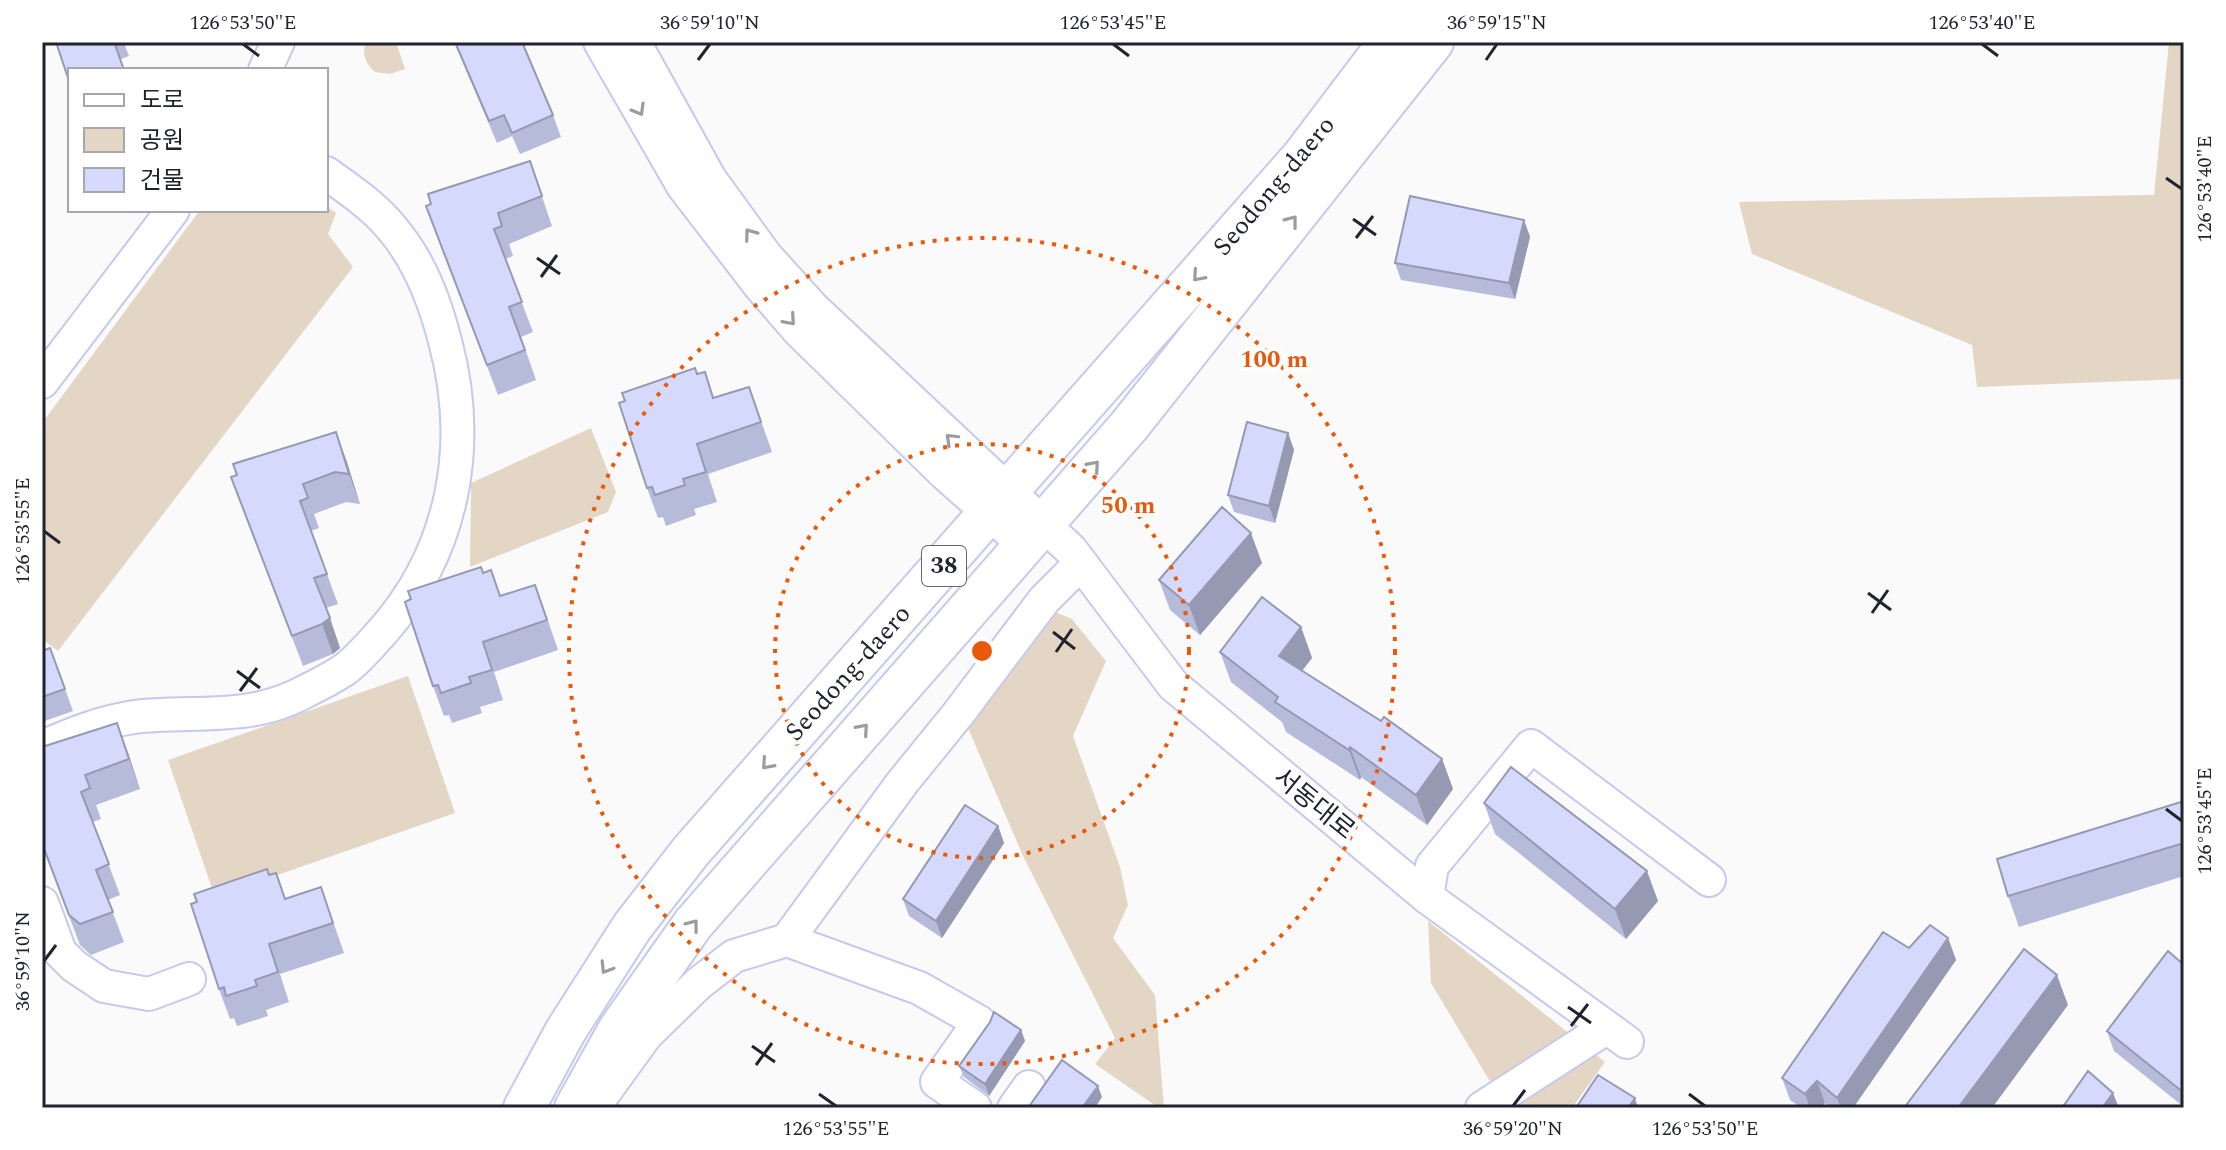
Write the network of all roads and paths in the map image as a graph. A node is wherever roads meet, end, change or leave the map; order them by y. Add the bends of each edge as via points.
1 (278, 42) edge
2 (600, 42) edge
3 (634, 42) edge
4 (1389, 42) edge
5 (1433, 42) edge
6 (266, 68) edge
7 (328, 174) edge
8 (171, 212) edge
9 (42, 382) edge
10 (998, 504) junction
11 (1033, 535) junction
12 (1080, 564) junction
13 (42, 747) edge
14 (1709, 880) dead end
15 (1427, 897) junction
16 (42, 903) edge
17 (787, 940) junction
18 (189, 979) dead end
19 (524, 1108) edge
20 (575, 1108) edge
21 (593, 1108) edge
22 (975, 1108) edge
23 (1482, 1108) edge

1 - 6 street
2 -> 10 street via 683,186 760,286 798,330
10 -> 3 street via 766,256 710,179
4 -> 10 main road, Seodong-daero / 38 via 1302,157
11 -> 5 main road, Seodong-daero / 38 via 1129,426
7 - 13 street via 395,232 419,268 453,370 457,470 445,525 416,586 346,669 293,697 232,713 98,724
8 - 9 street
10 - 11 street, 서동대로
10 -> 19 main road, Seodong-daero / 38 via 691,851 632,927
11 - 12 street, 서동대로 via 1071,550
20 -> 11 main road, Seodong-daero / 38 via 619,1028 693,924
12 - 15 street, 서동대로 via 1173,685
12 - 17 street via 1044,600
14 - 15 street via 1531,746 1432,866
15 - 23 street, 서동대로 via 1617,1035
16 - 18 street via 60,952 104,986 149,994
17 - 21 street via 734,956 698,984 646,1035
17 - 22 street via 919,988 979,1022 937,1082

